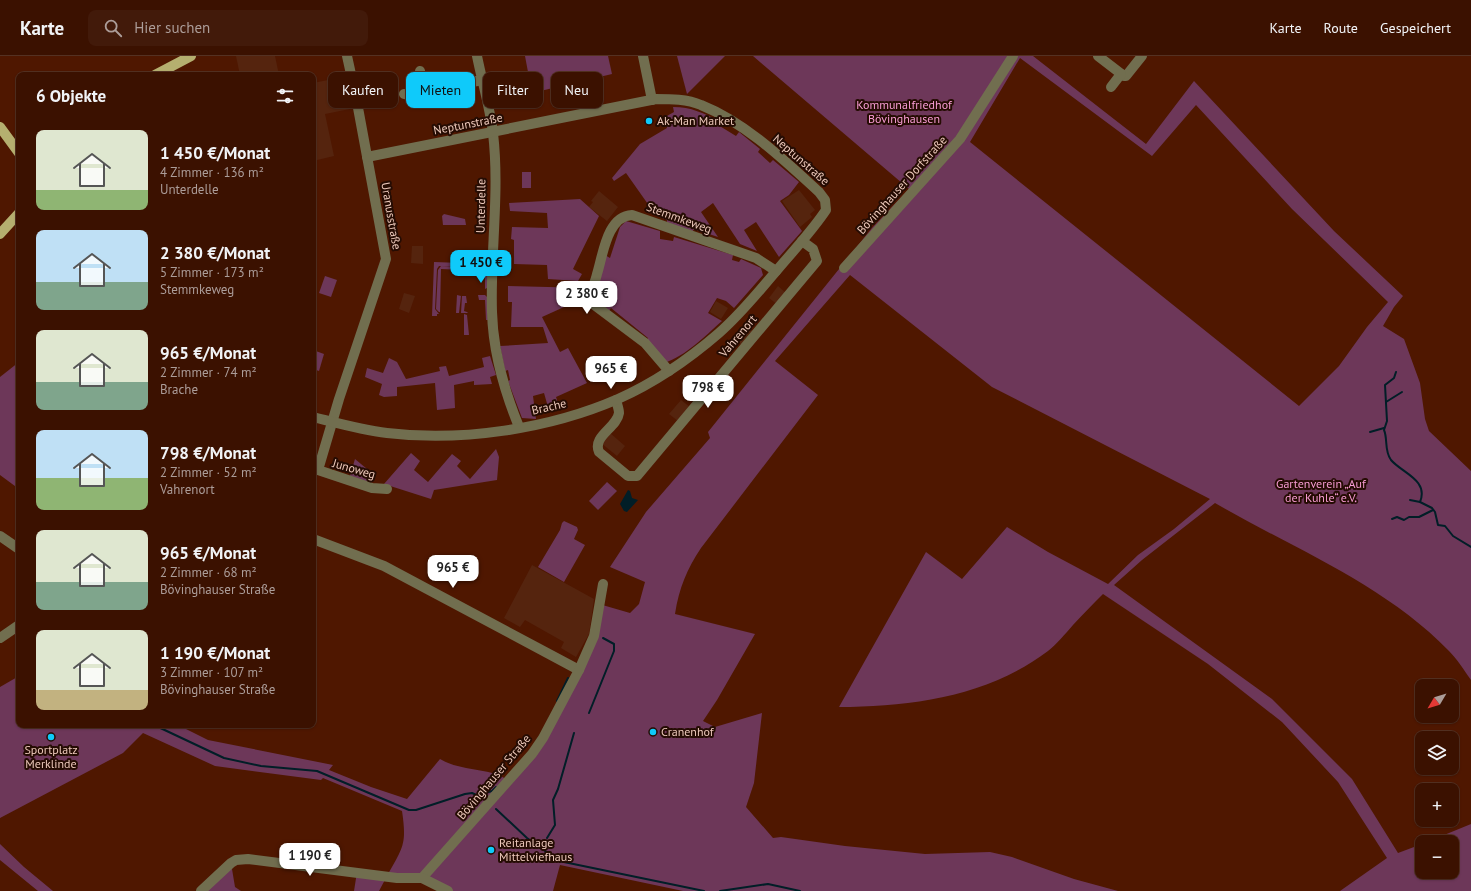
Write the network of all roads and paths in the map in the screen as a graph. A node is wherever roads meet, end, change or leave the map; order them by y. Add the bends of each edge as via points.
1 (191, 56) edge
2 (347, 56) edge
3 (477, 56) edge
4 (643, 56) edge
5 (1013, 56) edge
6 (1098, 56) edge
7 (1142, 56) edge
8 (161, 72) edge
9 (1121, 74) junction
10 (482, 80) junction
11 (475, 81) edge
12 (1111, 87) dead end
13 (652, 100) junction
14 (0, 127) edge
15 (493, 133) junction
16 (16, 149) edge
17 (367, 158) junction
18 (825, 200) joint
19 (16, 216) edge
20 (0, 234) edge
21 (802, 241) junction
22 (844, 268) dead end
23 (776, 271) junction
24 (669, 371) junction
25 (616, 400) junction
26 (316, 418) edge
27 (332, 422) junction
28 (518, 427) junction
29 (387, 489) dead end
30 (0, 536) edge
31 (316, 540) edge
32 (16, 547) edge
33 (603, 584) dead end
34 (16, 627) edge
35 (0, 638) edge
36 (579, 670) junction
37 (422, 878) junction
38 (201, 891) edge
39 (448, 891) edge

1 - 8 main road
2 - 17 street, Uranusstraße
3 - 10 street, Unterdelle
4 - 13 street
5 - 22 street, Bövinghauser Dorfstraße via 960,139
6 - 9 street
7 - 9 street via 1126,76
9 - 12 street
10 - 11 street
10 - 15 street, Unterdelle
13 - 15 street, Neptunstraße
13 - 18 street, Neptunstraße via 679,99 700,104 723,116 784,160
14 - 16 main road
15 - 17 street, Neptunstraße
15 - 28 street, Unterdelle via 495,187 492,313 498,361
17 - 27 street, Uranusstraße via 386,259
18 - 21 street, Brache via 826,210
19 - 20 main road
21 - 23 street, Brache
21 - 25 street, Vahrenort via 813,249 817,261 637,476 628,476 599,452 597,447 598,442 617,418 619,412
23 - 24 street, Brache via 720,332
23 - 24 street, Stemmkeweg via 756,258 632,215 625,215 619,220 610,233 589,301 645,343
24 - 25 street, Brache
25 - 28 street, Brache via 571,416
26 - 27 street, Brache
27 - 28 street, Brache via 385,433 426,436 481,433
27 - 29 street, Junoweg via 318,470 367,487
30 - 32 street
31 - 36 street via 384,566
33 - 36 street via 594,636
34 - 35 street
36 - 37 street, Bövinghauser Straße via 544,738 532,754
37 - 38 street via 397,878 242,859 224,868
37 - 39 street

